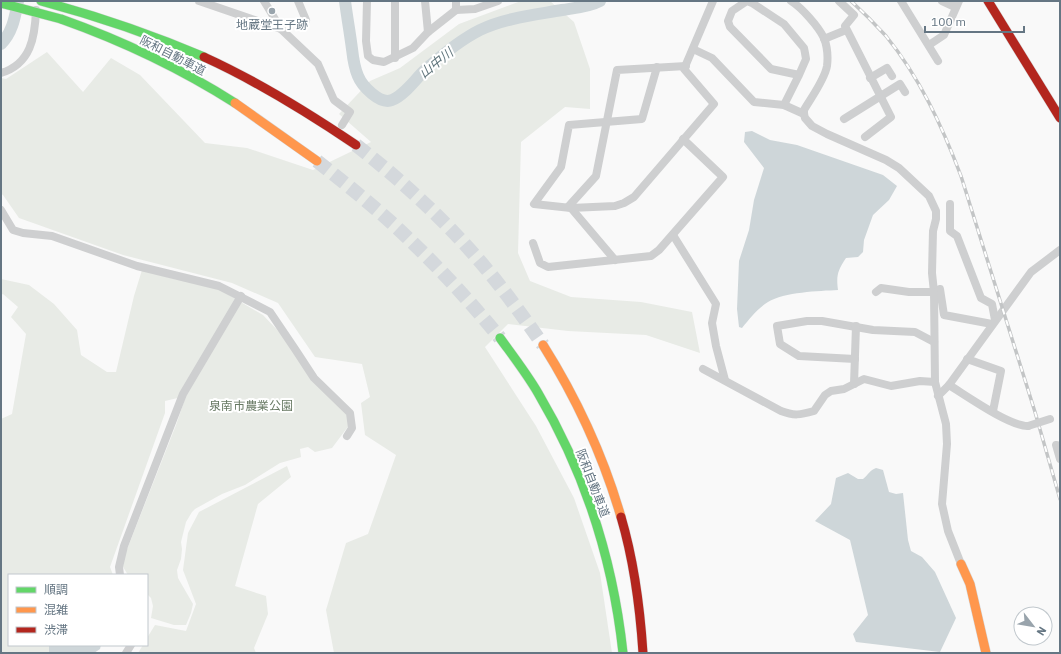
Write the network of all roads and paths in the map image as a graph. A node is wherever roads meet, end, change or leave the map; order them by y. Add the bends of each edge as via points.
1 (37, 1) edge
2 (41, 1) edge
3 (199, 1) edge
4 (264, 1) edge
5 (298, 1) edge
6 (367, 1) edge
7 (395, 1) edge
8 (425, 1) edge
9 (456, 1) edge
10 (498, 1) edge
11 (713, 1) edge
12 (791, 1) edge
13 (839, 1) edge
14 (901, 1) edge
15 (942, 1) edge
16 (988, 1) edge
17 (487, 2) edge
18 (1, 3) edge
19 (957, 4) edge
20 (456, 10) junction
21 (306, 20) dead end
22 (281, 29) junction
23 (846, 30) junction
24 (428, 32) junction
25 (824, 38) junction
26 (929, 45) junction
27 (693, 49) junction
28 (395, 58) junction
29 (938, 61) dead end
30 (686, 66) junction
31 (657, 67) junction
32 (1, 73) edge
33 (799, 75) junction
34 (892, 76) dead end
35 (870, 78) junction
36 (904, 92) dead end
37 (880, 97) junction
38 (784, 105) junction
39 (804, 114) junction
40 (1060, 118) edge
41 (844, 119) dead end
42 (606, 122) junction
43 (342, 125) dead end
44 (865, 136) dead end
45 (683, 139) junction
46 (356, 145) tunnel mouth
47 (317, 161) tunnel mouth
48 (950, 204) dead end
49 (569, 207) junction
50 (1, 210) edge
51 (673, 235) junction
52 (533, 243) dead end
53 (1060, 250) edge
54 (615, 260) junction
55 (937, 291) junction
56 (876, 292) dead end
57 (241, 296) junction
58 (994, 322) junction
59 (856, 326) junction
60 (500, 338) tunnel mouth
61 (934, 342) junction
62 (543, 345) tunnel mouth
63 (855, 359) junction
64 (967, 359) junction
65 (703, 368) dead end
66 (725, 380) junction
67 (935, 382) junction
68 (854, 384) junction
69 (949, 385) junction
70 (938, 396) junction
71 (993, 411) junction
72 (1050, 419) dead end
73 (347, 436) dead end
74 (1060, 446) edge
75 (1060, 459) edge
76 (961, 564) joint
77 (120, 574) edge
78 (623, 653) edge
79 (643, 653) edge
80 (986, 653) edge

1 - 32 street via 32,42 27,53 19,63
2 - 46 main road, 阪和自動車道 via 132,28 202,55 280,95
3 - 22 street
4 - 22 street
5 - 21 street
6 - 28 street via 368,56 384,62
7 - 28 street
8 - 24 street
9 - 20 street
10 - 17 street
11 - 27 street
12 - 25 street
13 - 23 street via 854,16 845,26
14 - 26 street
15 - 19 street
16 - 40 main road
17 - 20 street via 476,8
18 - 47 main road, 阪和自動車道, bridge via 61,19 162,61 260,119
19 - 26 street via 950,28
20 - 24 street
22 - 43 street via 318,64 334,100 350,112
23 - 25 street
23 - 35 street
24 - 28 street via 413,48
25 - 39 street via 827,66
26 - 29 street
27 - 30 street
27 - 38 street via 712,58 754,102
30 - 31 street
30 - 45 street via 684,69 714,104
31 - 42 street via 642,119
31 - 42 street via 617,70
33 - 33 street via 806,59 804,48 784,24 748,1 732,10 728,21 730,27 771,69
33 - 38 street
34 - 35 street via 887,68
35 - 37 street
36 - 37 street via 900,84
37 - 41 street
37 - 44 street via 891,117
38 - 39 street
39 - 55 street via 810,124 827,134 890,162 929,196 936,215 932,266
42 - 49 street via 596,176
42 - 49 street via 570,125 561,167 534,204
45 - 49 street via 634,197 624,203 615,206
45 - 51 street via 723,177
48 - 58 street via 950,231 957,236 981,298 992,304
49 - 54 street
50 - 57 street via 13,230 52,236 137,266 219,286
51 - 54 street via 651,256
51 - 66 street via 716,304 712,323
52 - 54 street via 540,263 548,267
53 - 58 street via 1031,272
55 - 56 street via 909,292 881,288
55 - 58 street via 944,315
55 - 61 street
57 - 73 street via 270,312 314,378 350,413 352,428
57 - 77 street via 183,394 124,546
58 - 64 street
59 - 61 street via 873,330 916,332
59 - 63 street
59 - 63 street via 822,321 778,326 780,344 799,356
60 - 78 main road, 阪和自動車道 via 538,392 584,487 608,563
61 - 67 street
62 - 79 main road, 阪和自動車道 via 578,405 620,510 638,592
63 - 68 street
64 - 69 street
64 - 71 street via 1002,371
65 - 66 street
66 - 68 street via 791,415 814,411 825,395
67 - 68 street via 920,381 891,386 864,379
67 - 70 street
69 - 70 street
69 - 71 street
70 - 76 street via 947,436 942,504 948,531
71 - 72 street, bridge via 1021,426
74 - 75 street via 1056,445
76 - 80 main road via 970,584

